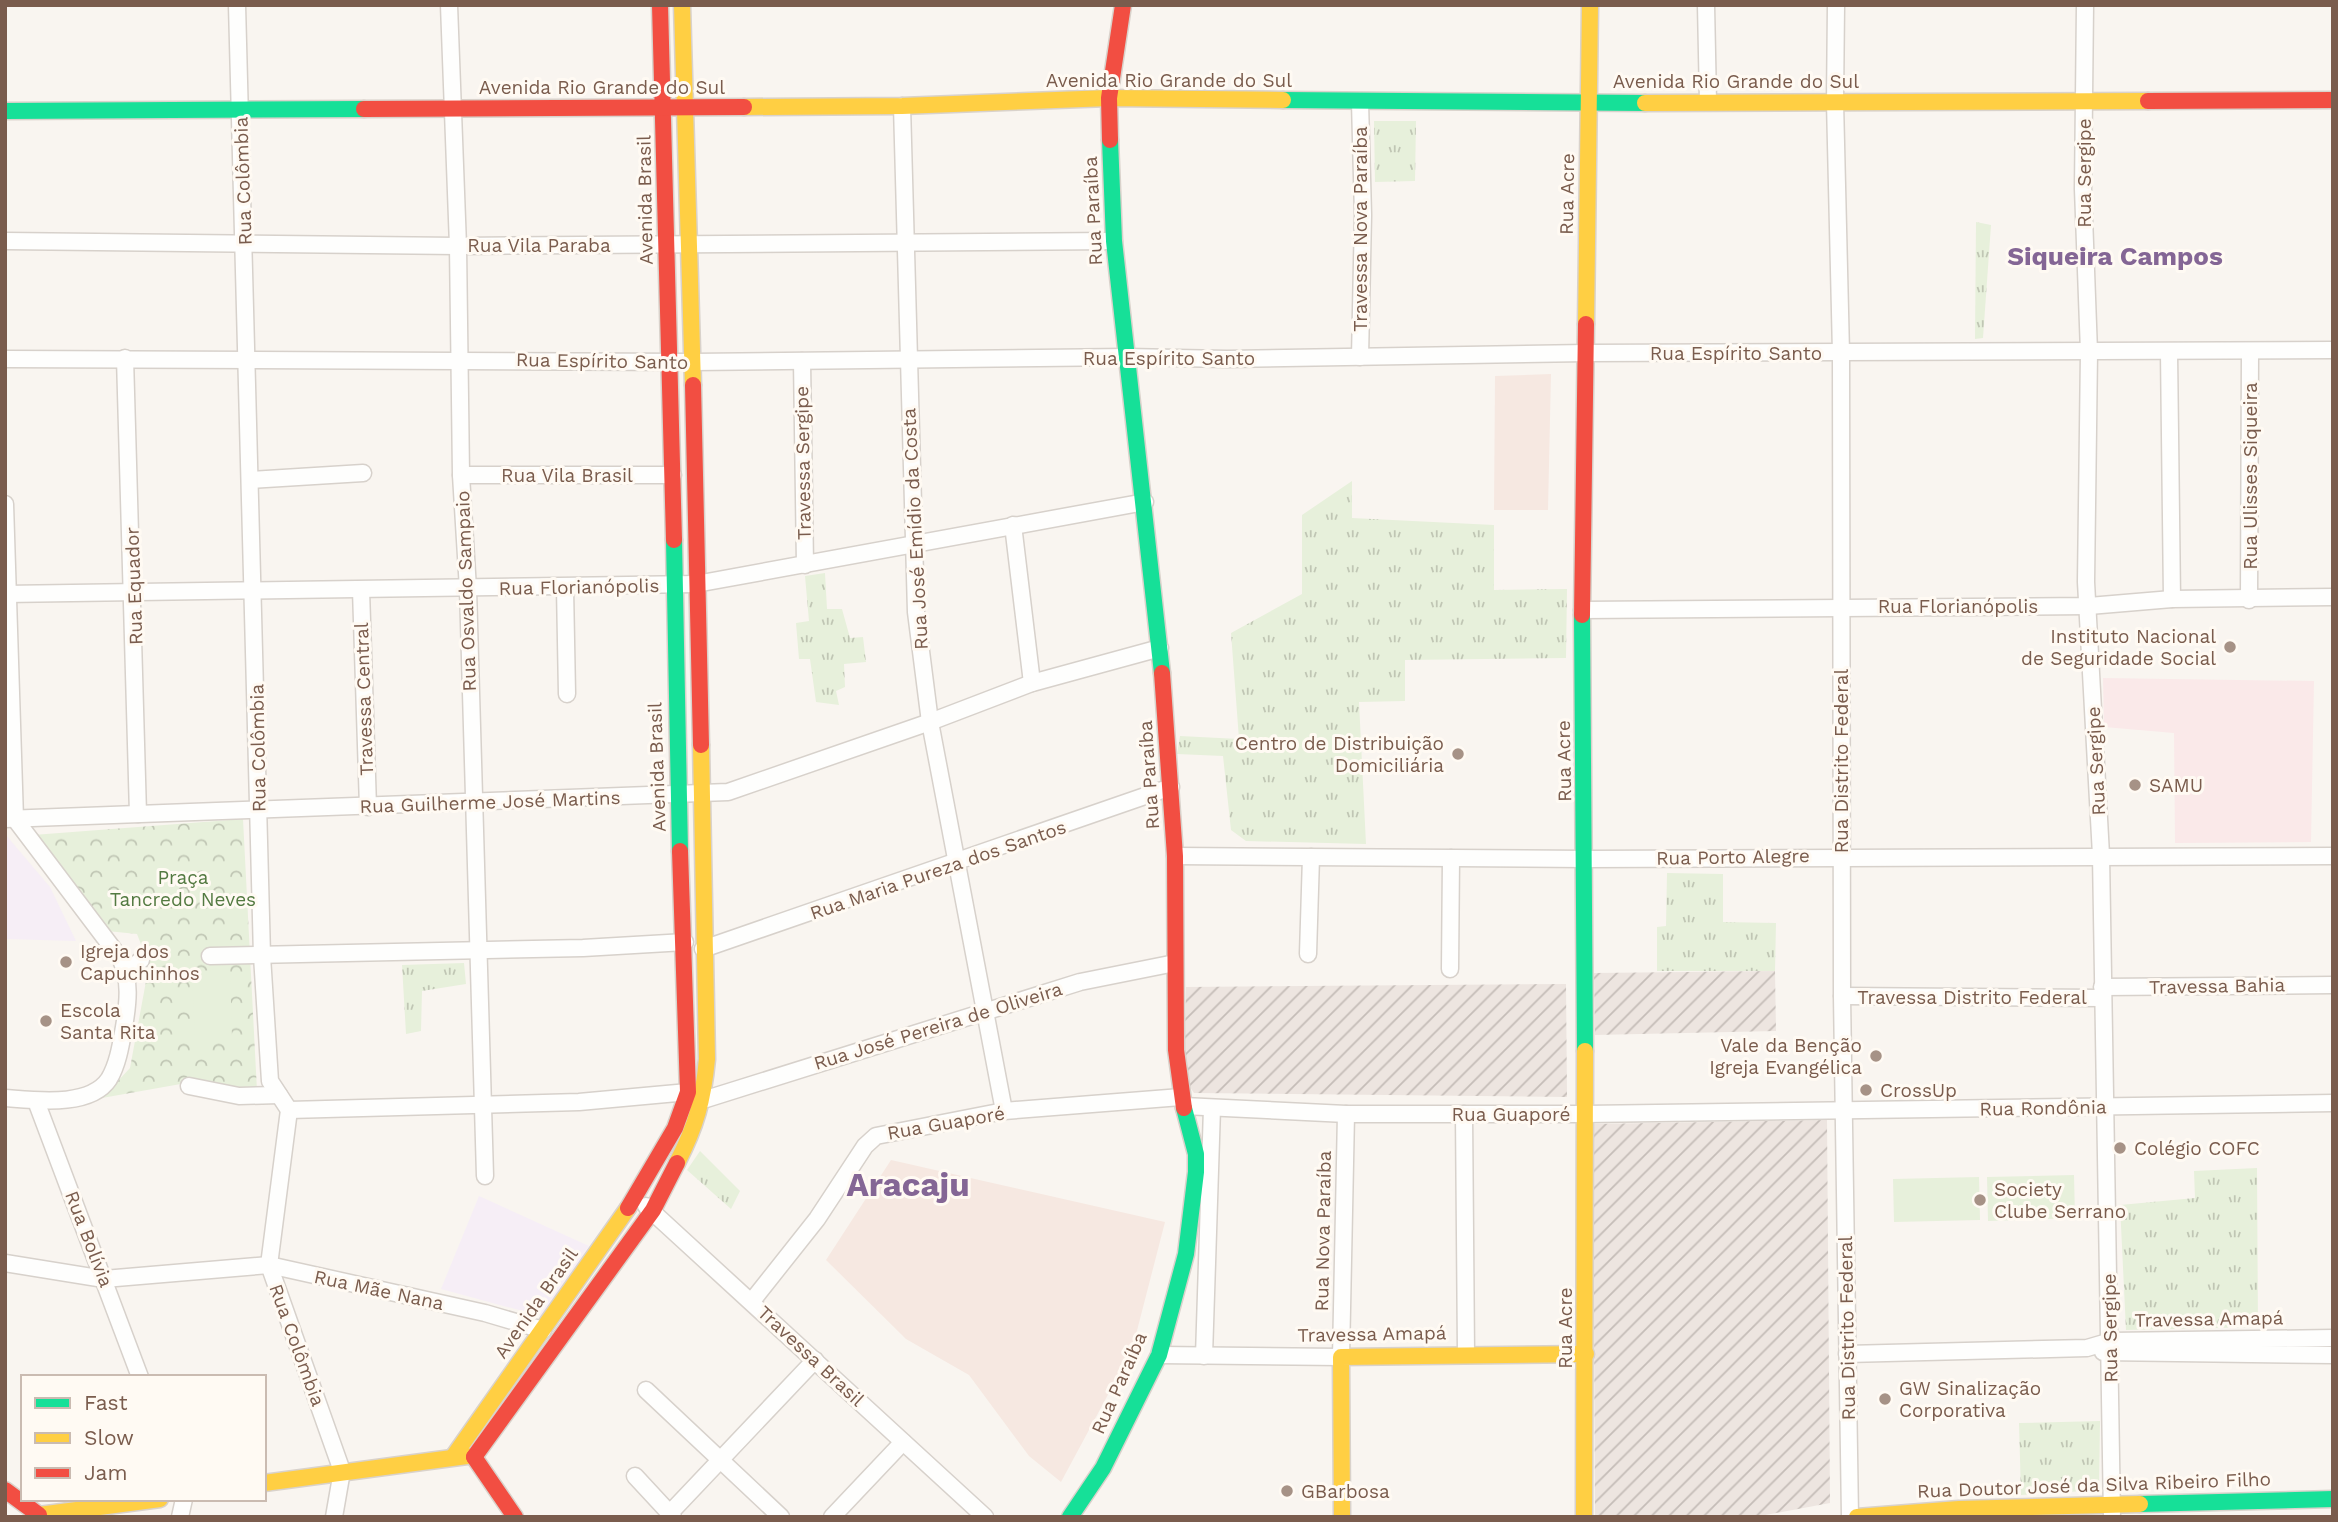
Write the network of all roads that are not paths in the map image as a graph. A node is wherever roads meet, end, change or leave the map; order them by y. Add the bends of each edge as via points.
1 (237, 5) edge
2 (449, 5) edge
3 (660, 5) edge
4 (682, 5) edge
5 (1123, 5) edge
6 (1590, 5) edge
7 (1706, 5) edge
8 (1836, 5) edge
9 (2085, 5) edge
10 (1109, 98) junction
11 (2333, 100) edge
12 (1360, 102) junction
13 (1589, 102) junction
14 (1707, 102) junction
15 (1835, 102) junction
16 (2084, 102) junction
17 (902, 106) junction
18 (684, 107) junction
19 (452, 108) junction
20 (664, 108) junction
21 (241, 110) junction
22 (5, 111) edge
23 (5, 241) edge
24 (1114, 241) junction
25 (905, 242) junction
26 (245, 244) junction
27 (667, 245) junction
28 (688, 245) junction
29 (458, 246) junction
30 (2333, 350) edge
31 (2250, 351) junction
32 (1841, 352) junction
33 (2089, 352) junction
34 (2169, 352) junction
35 (1586, 353) junction
36 (1127, 356) junction
37 (1360, 357) junction
38 (125, 358) junction
39 (908, 358) junction
40 (5, 359) edge
41 (247, 359) junction
42 (458, 360) junction
43 (671, 361) junction
44 (802, 361) junction
45 (694, 362) junction
46 (363, 472) dead end
47 (461, 475) junction
48 (673, 475) junction
49 (251, 480) junction
50 (1145, 502) junction
51 (5, 504) edge
52 (1013, 525) junction
53 (913, 543) junction
54 (805, 565) junction
55 (696, 584) junction
56 (674, 585) junction
57 (565, 588) junction
58 (468, 589) junction
59 (360, 590) junction
60 (254, 592) junction
61 (134, 593) junction
62 (7, 594) edge
63 (2333, 597) edge
64 (2172, 599) junction
65 (2249, 600) junction
66 (1841, 606) junction
67 (2089, 606) junction
68 (1583, 610) junction
69 (1160, 648) junction
70 (1032, 683) junction
71 (568, 694) dead end
72 (930, 722) junction
73 (1171, 786) junction
74 (677, 795) junction
75 (700, 795) junction
76 (473, 803) junction
77 (368, 807) junction
78 (259, 811) junction
79 (138, 814) junction
80 (10, 819) edge
81 (2101, 855) junction
82 (1175, 856) junction
83 (1841, 856) junction
84 (2333, 856) edge
85 (1311, 858) junction
86 (1451, 858) junction
87 (1586, 859) junction
88 (959, 863) junction
89 (685, 942) junction
90 (703, 949) junction
91 (477, 950) junction
92 (1308, 954) dead end
93 (210, 956) dead end
94 (262, 956) junction
95 (141, 961) dead end
96 (1175, 963) junction
97 (1450, 969) dead end
98 (127, 972) junction
99 (2333, 985) edge
100 (2102, 993) junction
101 (1842, 996) junction
102 (983, 1014) junction
103 (189, 1086) dead end
104 (688, 1092) junction
105 (279, 1095) junction
106 (5, 1098) edge
107 (703, 1100) junction
108 (36, 1101) junction
109 (1183, 1102) junction
110 (2333, 1103) edge
111 (481, 1105) junction
112 (1212, 1108) junction
113 (2104, 1108) junction
114 (289, 1110) junction
115 (1004, 1111) junction
116 (1843, 1111) junction
117 (1346, 1114) junction
118 (1464, 1114) junction
119 (1586, 1114) junction
120 (485, 1176) dead end
121 (635, 1199) junction
122 (653, 1210) junction
123 (5, 1263) edge
124 (269, 1265) junction
125 (104, 1279) junction
126 (752, 1301) junction
127 (543, 1330) junction
128 (2333, 1338) edge
129 (2111, 1348) junction
130 (1466, 1354) junction
131 (1586, 1354) junction
132 (1847, 1354) junction
133 (2333, 1354) edge
134 (1159, 1355) junction
135 (1204, 1356) junction
136 (1341, 1357) junction
137 (815, 1360) junction
138 (139, 1375) edge
139 (646, 1390) dead end
140 (903, 1442) junction
141 (453, 1457) junction
142 (474, 1457) junction
143 (722, 1459) junction
144 (342, 1471) junction
145 (635, 1476) dead end
146 (266, 1483) edge
147 (5, 1490) edge
148 (2333, 1499) edge
149 (146, 1501) edge
150 (2112, 1511) edge
151 (2333, 1512) edge
152 (671, 1515) edge
153 (38, 1516) edge
154 (334, 1517) edge
155 (515, 1517) edge
156 (781, 1517) edge
157 (832, 1517) edge
158 (985, 1517) edge
159 (1070, 1517) edge
160 (1342, 1517) edge
161 (1584, 1517) edge
162 (1850, 1517) edge
163 (1857, 1517) edge
164 (2204, 1517) edge

1 - 21 street, Rua Colômbia
2 - 19 street, Rua Osvaldo Sampaio
3 - 20 street, Avenida Brasil
4 - 18 street, Avenida Brasil
5 - 10 street, Rua Paraíba
6 - 13 street, Rua Acre
7 - 14 street
8 - 15 street, Rua Distrito Federal
9 - 16 street, Rua Sergipe
10 - 12 street, Avenida Rio Grande do Sul
10 - 17 street, Avenida Rio Grande do Sul
10 - 24 street, Rua Paraíba
11 - 16 street, Avenida Rio Grande do Sul
12 - 13 street, Avenida Rio Grande do Sul
12 - 37 street, Travessa Nova Paraíba
13 - 14 street, Avenida Rio Grande do Sul
13 - 35 street, Rua Acre
14 - 15 street, Avenida Rio Grande do Sul
15 - 16 street, Avenida Rio Grande do Sul
15 - 32 street, Rua Distrito Federal
16 - 33 street, Rua Sergipe
17 - 18 street, Avenida Rio Grande do Sul
17 - 25 street, Rua José Emídio da Costa
18 - 20 street, Avenida Rio Grande do Sul
18 - 28 street, Avenida Brasil
19 - 20 street, Avenida Rio Grande do Sul
19 - 21 street, Avenida Rio Grande do Sul
19 - 29 street, Rua Osvaldo Sampaio
20 - 27 street, Avenida Brasil
21 - 22 street, Avenida Rio Grande do Sul
21 - 26 street, Rua Colômbia
23 - 26 street, Rua Vila Paraba
24 - 25 street, Rua Vila Paraba
24 - 36 street, Rua Paraíba
25 - 28 street, Rua Vila Paraba
25 - 39 street, Rua José Emídio da Costa
26 - 29 street, Rua Vila Paraba
26 - 41 street, Rua Colômbia
27 - 28 street, Rua Vila Paraba
27 - 29 street, Rua Vila Paraba
27 - 43 street, Avenida Brasil
28 - 45 street, Avenida Brasil
29 - 42 street, Rua Osvaldo Sampaio
30 - 31 street, Rua Espírito Santo
31 - 34 street, Rua Espírito Santo
31 - 65 street, Rua Ulisses Siqueira
32 - 33 street, Rua Espírito Santo
32 - 35 street, Rua Espírito Santo
32 - 66 street, Rua Distrito Federal
33 - 34 street, Rua Espírito Santo
33 - 67 street, Rua Sergipe
34 - 64 street
35 - 37 street, Rua Espírito Santo
35 - 68 street, Rua Acre
36 - 37 street, Rua Espírito Santo
36 - 39 street, Rua Espírito Santo
36 - 50 street, Rua Paraíba
38 - 40 street, Rua Espírito Santo
38 - 41 street, Rua Espírito Santo
38 - 61 street, Rua Equador
39 - 44 street, Rua Espírito Santo
39 - 53 street, Rua José Emídio da Costa
41 - 42 street, Rua Espírito Santo
41 - 49 street, Rua Colômbia
42 - 43 street, Rua Espírito Santo
42 - 47 street, Rua Osvaldo Sampaio
43 - 45 street, Rua Espírito Santo
43 - 48 street, Avenida Brasil
44 - 45 street, Rua Espírito Santo
44 - 54 street, Travessa Sergipe
45 - 55 street, Avenida Brasil
46 - 49 street
47 - 48 street, Rua Vila Brasil
47 - 58 street, Rua Osvaldo Sampaio
48 - 56 street, Avenida Brasil
49 - 60 street, Rua Colômbia
50 - 52 street, Rua Florianópolis
50 - 69 street, Rua Paraíba
51 - 62 street
52 - 53 street, Rua Florianópolis
52 - 70 street
53 - 54 street, Rua Florianópolis
53 - 72 street, Rua José Emídio da Costa via 916,612
54 - 55 street, Rua Florianópolis
55 - 56 street, Rua Florianópolis
55 - 75 street, Avenida Brasil
56 - 57 street, Rua Florianópolis
56 - 74 street, Avenida Brasil
57 - 58 street, Rua Florianópolis
57 - 71 street
58 - 59 street, Rua Florianópolis
58 - 76 street, Rua Osvaldo Sampaio
59 - 60 street, Rua Florianópolis
59 - 77 street, Travessa Central
60 - 61 street, Rua Florianópolis
60 - 78 street, Rua Colômbia
61 - 62 street, Rua Florianópolis
61 - 79 street, Rua Equador
62 - 80 street
63 - 65 street, Rua Florianópolis
64 - 65 street, Rua Florianópolis
64 - 67 street, Rua Florianópolis
66 - 67 street, Rua Florianópolis
66 - 68 street, Rua Florianópolis
66 - 83 street, Rua Distrito Federal
67 - 81 street, Rua Sergipe
68 - 87 street, Rua Acre
69 - 70 street, Rua Guilherme José Martins
69 - 73 street, Rua Paraíba
70 - 72 street, Rua Guilherme José Martins
72 - 75 street, Rua Guilherme José Martins via 750,787
72 - 88 street, Rua José Emídio da Costa
73 - 82 street, Rua Paraíba
73 - 88 street, Rua Maria Pureza dos Santos
74 - 75 street, Rua Guilherme José Martins
74 - 76 street, Rua Guilherme José Martins
74 - 89 street, Avenida Brasil
75 - 90 street, Avenida Brasil
76 - 77 street, Rua Guilherme José Martins
76 - 91 street, Rua Osvaldo Sampaio
77 - 78 street, Rua Guilherme José Martins
78 - 79 street, Rua Guilherme José Martins
78 - 94 street, Rua Colômbia
79 - 80 street, Rua Guilherme José Martins
80 - 98 street
81 - 83 street, Rua Porto Alegre
81 - 84 street, Rua Porto Alegre
81 - 100 street, Rua Sergipe
82 - 85 street, Rua Porto Alegre
82 - 96 street, Rua Paraíba
83 - 87 street, Rua Porto Alegre
83 - 101 street, Rua Distrito Federal
85 - 86 street, Rua Porto Alegre
85 - 92 street
86 - 87 street, Rua Porto Alegre
86 - 97 street
87 - 119 street, Rua Acre
88 - 90 street, Rua Maria Pureza dos Santos
88 - 102 street, Rua José Emídio da Costa
89 - 91 street
89 - 104 street, Avenida Brasil
90 - 107 street, Avenida Brasil
91 - 94 street
91 - 111 street, Rua Osvaldo Sampaio
93 - 94 street
94 - 105 street, Rua Colômbia via 270,1081
95 - 98 street
96 - 102 street, Rua José Pereira de Oliveira via 1080,982
96 - 109 street, Rua Paraíba via 1176,1050
98 - 108 street via 127,1007 113,1071 103,1086 81,1097
99 - 100 street, Travessa Bahia
100 - 101 street, Travessa Distrito Federal
100 - 113 street, Rua Sergipe
101 - 116 street, Rua Distrito Federal
102 - 107 street, Rua José Pereira de Oliveira
102 - 115 street, Rua José Emídio da Costa
103 - 105 street via 239,1096
104 - 111 street
104 - 121 street, Avenida Brasil via 675,1128
105 - 114 street, Rua Colômbia
106 - 108 street
107 - 122 street, Avenida Brasil via 695,1128
108 - 125 street, Rua Bolívia
109 - 112 street, Rua Guaporé
109 - 115 street, Rua Guaporé via 1140,1098
109 - 134 street, Rua Paraíba via 1196,1154 1192,1216
110 - 113 street, Rua Rondônia
111 - 114 street
111 - 120 street, Rua Osvaldo Sampaio
112 - 117 street, Rua Guaporé
112 - 135 street
113 - 116 street, Rua Rondônia
113 - 129 street, Rua Sergipe
114 - 124 street, Rua Colômbia
115 - 126 street, Rua Guaporé via 886,1133 870,1141
116 - 119 street, Rua Rondônia
116 - 132 street, Rua Distrito Federal
117 - 118 street, Rua Guaporé
117 - 136 street, Rua Nova Paraíba
118 - 119 street, Rua Guaporé
118 - 130 street
119 - 131 street, Rua Acre
121 - 122 street, Travessa Brasil
121 - 127 street, Avenida Brasil
122 - 126 street, Travessa Brasil
122 - 142 street, Avenida Brasil
123 - 125 street, Rua Mãe Nana
124 - 125 street, Rua Mãe Nana
124 - 127 street, Rua Mãe Nana
124 - 144 street, Rua Colômbia
125 - 138 street, Rua Bolívia
126 - 137 street, Travessa Brasil
127 - 141 street, Avenida Brasil
128 - 129 street, Travessa Amapá
129 - 132 street, Travessa Amapá
129 - 133 street, Travessa Amapá
129 - 150 street, Rua Sergipe
130 - 131 street, Travessa Amapá
130 - 136 street, Travessa Amapá
131 - 161 street, Rua Acre
132 - 162 street, Rua Distrito Federal
134 - 135 street, Travessa Amapá
134 - 159 street, Rua Paraíba via 1103,1468
135 - 136 street, Travessa Amapá
136 - 160 street, Rua Nova Paraíba
137 - 140 street, Travessa Brasil
137 - 143 street
139 - 143 street
140 - 157 street
140 - 158 street, Travessa Brasil
141 - 142 street
141 - 144 street
142 - 155 street
143 - 152 street
143 - 156 street
144 - 146 street
144 - 154 street
145 - 152 street
147 - 153 street
148 - 150 street, Rua Doutor José da Silva Ribeiro Filho
149 - 153 street
150 - 163 street, Rua Doutor José da Silva Ribeiro Filho via 1959,1509
151 - 164 street, Rua Doutor José da Silva Ribeiro Filho

